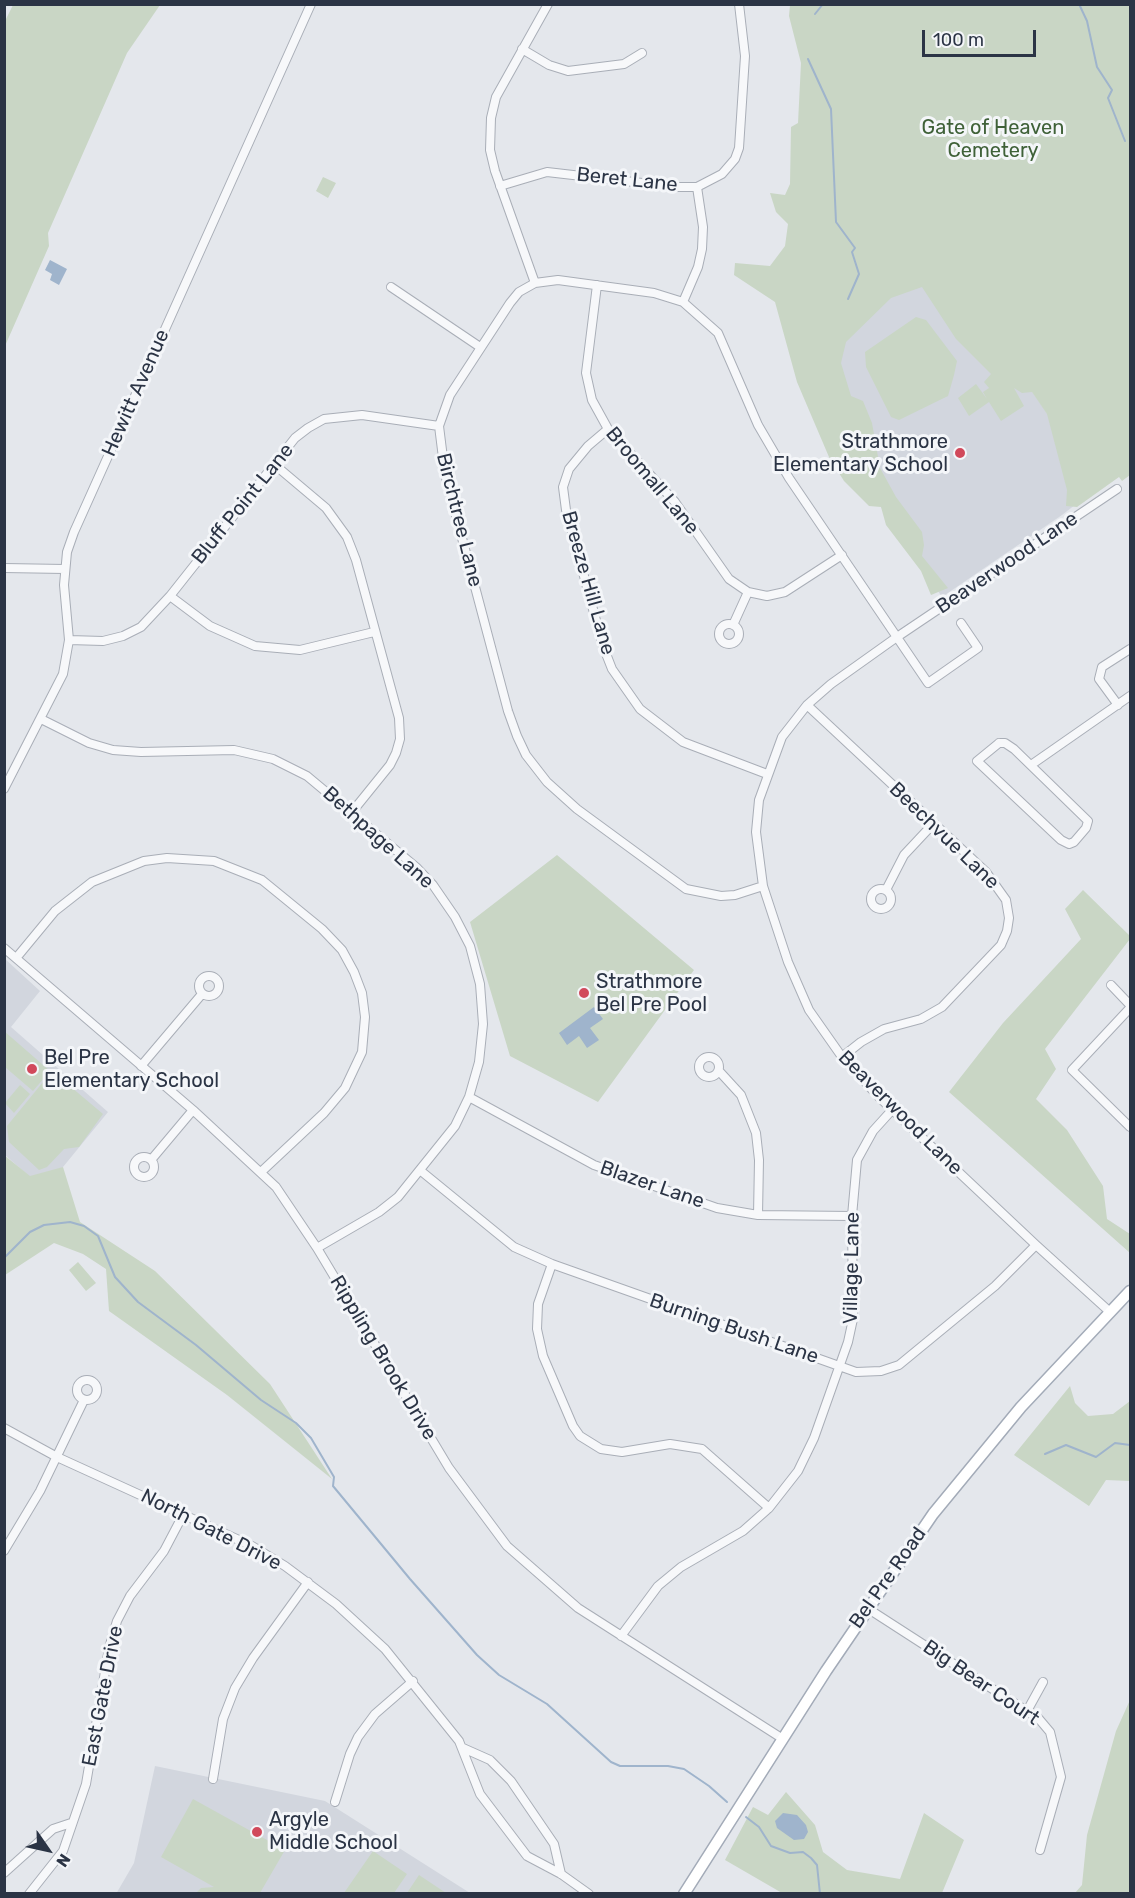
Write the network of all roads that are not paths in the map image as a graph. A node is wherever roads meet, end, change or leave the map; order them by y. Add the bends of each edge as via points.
1 (311, 4) edge
2 (548, 4) edge
3 (739, 4) edge
4 (522, 49) junction
5 (642, 53) dead end
6 (500, 186) junction
7 (697, 187) junction
8 (535, 283) junction
9 (597, 285) junction
10 (392, 287) dead end
11 (683, 302) junction
12 (480, 347) junction
13 (439, 426) junction
14 (608, 429) junction
15 (274, 465) junction
16 (1117, 489) dead end
17 (842, 555) junction
18 (4, 568) edge
19 (65, 569) junction
20 (748, 592) junction
21 (170, 596) junction
22 (961, 623) dead end
23 (733, 625) dead end
24 (374, 632) junction
25 (897, 637) junction
26 (69, 640) junction
27 (1131, 649) edge
28 (1131, 696) edge
29 (807, 705) junction
30 (1118, 705) junction
31 (41, 719) junction
32 (1031, 765) junction
33 (767, 774) junction
34 (4, 789) edge
35 (352, 812) junction
36 (933, 824) junction
37 (763, 886) junction
38 (885, 890) dead end
39 (4, 948) edge
40 (17, 957) junction
41 (1111, 985) dead end
42 (202, 994) dead end
43 (1131, 1007) edge
44 (842, 1057) junction
45 (141, 1066) junction
46 (719, 1071) dead end
47 (469, 1097) junction
48 (193, 1110) junction
49 (892, 1110) junction
50 (1131, 1127) edge
51 (152, 1160) dead end
52 (421, 1171) junction
53 (261, 1172) junction
54 (758, 1215) junction
55 (852, 1216) junction
56 (1036, 1245) junction
57 (317, 1248) junction
58 (552, 1264) junction
59 (1131, 1291) edge
60 (1110, 1312) junction
61 (839, 1366) junction
62 (84, 1400) dead end
63 (4, 1428) edge
64 (57, 1457) junction
65 (769, 1508) junction
66 (184, 1513) junction
67 (4, 1551) edge
68 (308, 1582) junction
69 (867, 1608) junction
70 (621, 1636) junction
71 (413, 1681) junction
72 (1043, 1682) dead end
73 (1027, 1711) junction
74 (783, 1739) junction
75 (462, 1748) junction
76 (213, 1779) dead end
77 (335, 1802) dead end
78 (72, 1823) junction
79 (1040, 1850) dead end
80 (4, 1873) edge
81 (561, 1874) junction
82 (28, 1893) edge
83 (589, 1893) edge
84 (684, 1893) edge

1 - 19 street, Hewitt Avenue via 74,532
2 - 4 street
3 - 7 street, Beret Lane via 746,56 739,148 722,174
4 - 5 street via 568,71 624,64
4 - 6 street via 496,97 491,118 490,150
6 - 7 street, Beret Lane via 547,172
6 - 8 street
7 - 11 street via 702,249
8 - 9 street via 558,280
8 - 12 street, Birchtree Lane via 519,292
9 - 11 street via 654,292
9 - 14 street, Broomall Lane via 586,373 592,400
10 - 12 street
11 - 17 street via 718,333 758,425
12 - 13 street, Birchtree Lane via 450,395
13 - 15 street, Bluff Point Lane via 362,415 324,418 295,438
13 - 37 street, Birchtree Lane via 445,474 508,711 526,755 577,809 687,889 721,896
14 - 20 street, Broomall Lane via 675,502 729,579
14 - 33 street, Breeze Hill Lane via 569,469 563,487 578,556 612,669 640,709 683,742
15 - 21 street, Bluff Point Lane
15 - 24 street via 308,490 342,530 356,560
16 - 25 street, Beaverwood Lane
17 - 20 street via 785,592 767,596
17 - 25 street
18 - 19 street
19 - 26 street, Hewitt Avenue
20 - 23 street
21 - 24 street via 210,626 255,646 300,650
21 - 26 street, Bluff Point Lane via 141,627 123,636 103,641
22 - 25 street, Beaverwood Lane via 978,648 928,683
24 - 35 street via 399,718 400,739 390,765
25 - 29 street, Beaverwood Lane
26 - 31 street, Hewitt Avenue via 63,674
27 - 30 street via 1102,667 1099,679
28 - 30 street
29 - 33 street, Beaverwood Lane via 782,737
29 - 36 street, Beechvue Lane
30 - 32 street
31 - 34 street, Hewitt Avenue
31 - 35 street, Bethpage Lane via 89,743 113,750 234,750 273,759 307,776
32 - 32 street via 1088,821 1074,842 1061,840 977,761 999,743 1005,743
33 - 37 street, Beaverwood Lane via 759,800 756,832
35 - 47 street, Bethpage Lane via 433,885 470,946 480,984 483,1024 479,1062
36 - 38 street via 904,855
36 - 44 street, Beechvue Lane via 1000,889 1007,909 1007,931 1001,945 942,1007 921,1019 884,1029
37 - 44 street, Beaverwood Lane via 809,1010
39 - 40 street, Rippling Brook Drive
40 - 45 street, Rippling Brook Drive
40 - 53 street via 55,911 92,882 144,861 166,858 214,861 262,880 322,929 342,950 362,993 362,1052 345,1088 324,1113
41 - 43 street
42 - 45 street
43 - 50 street via 1072,1070
44 - 49 street, Beaverwood Lane
45 - 48 street, Rippling Brook Drive
46 - 54 street via 741,1095 756,1133
47 - 52 street, Bethpage Lane via 455,1126
47 - 54 street, Blazer Lane via 594,1165 717,1208
48 - 51 street
48 - 53 street, Rippling Brook Drive
49 - 55 street, Village Lane via 873,1131 857,1160
49 - 56 street, Beaverwood Lane
52 - 57 street, Bethpage Lane via 379,1212
52 - 58 street, Burning Bush Lane via 514,1247
53 - 57 street, Rippling Brook Drive via 276,1187
54 - 55 street, Blazer Lane
55 - 61 street, Village Lane via 853,1318
56 - 60 street, Beaverwood Lane
56 - 61 street, Burning Bush Lane via 995,1286 899,1365 869,1373
57 - 70 street, Rippling Brook Drive via 449,1468 487,1521 536,1573 578,1608
58 - 61 street, Burning Bush Lane
58 - 65 street via 538,1304 537,1329 543,1356 580,1436 601,1449 622,1452 670,1444 702,1449
59 - 60 main road, Bel Pre Road
60 - 69 main road, Bel Pre Road via 999,1433 933,1514
61 - 65 street, Village Lane via 798,1471
62 - 64 street
63 - 64 street, North Gate Drive
64 - 66 street, North Gate Drive
64 - 67 street
65 - 70 street, Village Lane via 743,1531 681,1567 658,1586
66 - 68 street, North Gate Drive via 252,1546
66 - 78 street, East Gate Drive via 164,1551 130,1596 117,1621 86,1784
68 - 71 street, North Gate Drive via 368,1632
68 - 76 street via 235,1688 223,1719
69 - 73 street, Big Bear Court
69 - 74 main road, Bel Pre Road
70 - 74 street, Rippling Brook Drive
71 - 75 street, North Gate Drive
71 - 77 street via 375,1714 358,1737
72 - 73 street
73 - 79 street, Big Bear Court via 1050,1732 1061,1777
74 - 84 main road, Bel Pre Road
75 - 81 street, North Gate Drive via 480,1794 527,1856
75 - 81 street via 490,1760 511,1780 555,1844
78 - 80 street via 53,1829
78 - 82 street, East Gate Drive via 63,1851
81 - 83 street, North Gate Drive

